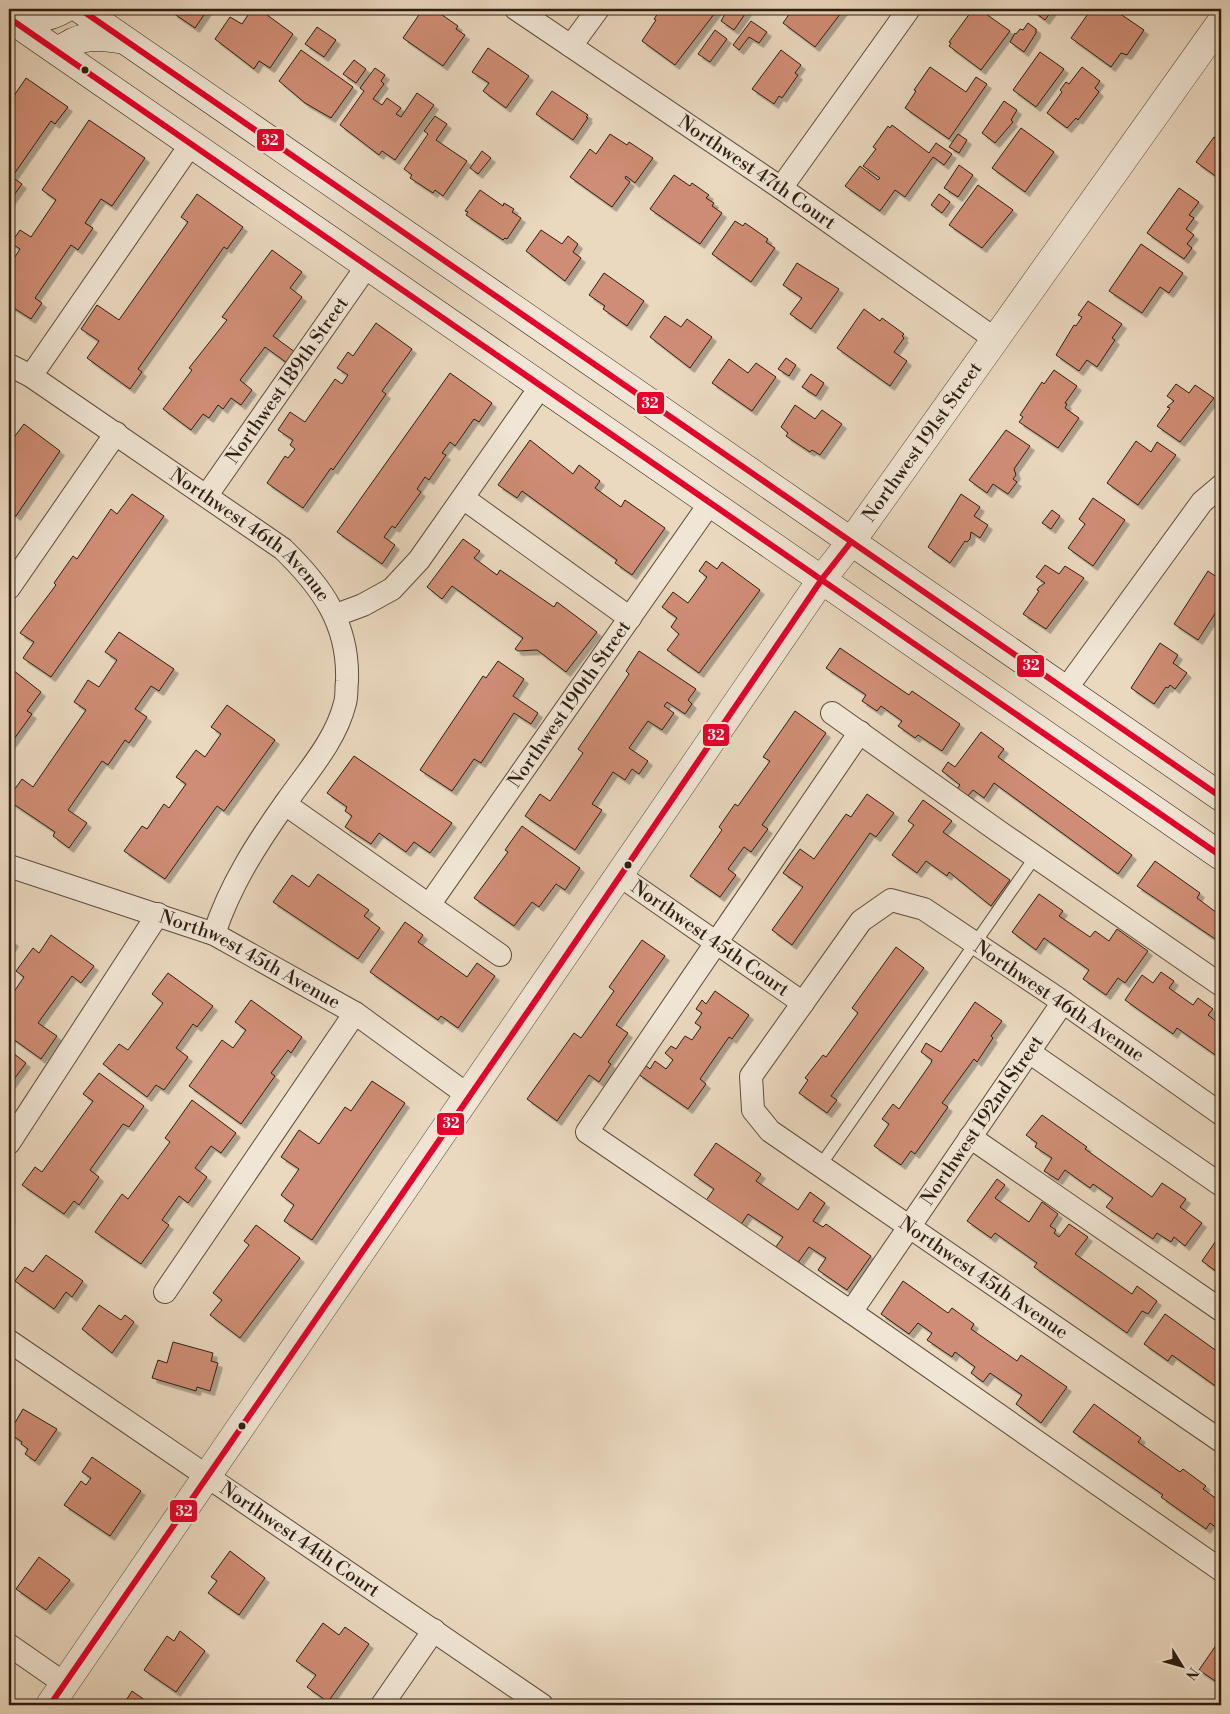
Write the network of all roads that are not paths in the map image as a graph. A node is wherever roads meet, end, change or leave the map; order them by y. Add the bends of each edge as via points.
1 (64, 9) edge
2 (80, 9) edge
3 (516, 9) edge
4 (598, 9) edge
5 (909, 9) edge
6 (9, 17) edge
7 (1221, 22) edge
8 (125, 40) junction
9 (571, 46) junction
10 (58, 52) junction
11 (191, 144) junction
12 (782, 188) junction
13 (367, 266) junction
14 (995, 339) junction
15 (9, 365) edge
16 (31, 376) junction
17 (541, 386) junction
18 (116, 433) junction
19 (1221, 486) edge
20 (206, 495) junction
21 (463, 498) junction
22 (710, 503) junction
23 (851, 542) junction
24 (822, 579) junction
25 (9, 588) edge
26 (336, 615) junction
27 (630, 618) junction
28 (1066, 689) junction
29 (832, 714) dead end
30 (860, 732) junction
31 (1221, 798) edge
32 (285, 804) junction
33 (1210, 842) edge
34 (1221, 856) edge
35 (1035, 857) junction
36 (9, 866) edge
37 (619, 875) junction
38 (430, 905) junction
39 (158, 914) junction
40 (214, 934) junction
41 (716, 942) junction
42 (975, 943) junction
43 (500, 955) dead end
44 (1221, 985) edge
45 (1063, 1002) junction
46 (803, 1003) junction
47 (355, 1013) junction
48 (1029, 1052) junction
49 (469, 1096) junction
50 (1221, 1114) edge
51 (970, 1137) junction
52 (9, 1144) edge
53 (820, 1166) junction
54 (1221, 1185) edge
55 (909, 1227) junction
56 (165, 1292) dead end
57 (1221, 1310) edge
58 (851, 1312) junction
59 (9, 1341) edge
60 (1221, 1441) edge
61 (208, 1477) junction
62 (1221, 1570) edge
63 (434, 1630) junction
64 (9, 1645) edge
65 (58, 1694) edge
66 (382, 1705) edge
67 (542, 1705) edge

1 - 6 main road via 31,19
2 - 8 main road
3 - 9 street, Northwest 47th Court
4 - 9 street
5 - 12 street
6 - 10 main road
7 - 14 main road, Northwest 191st Street
8 - 10 main road via 88,36 67,44
8 - 23 main road
9 - 12 street, Northwest 47th Court
10 - 11 main road
11 - 13 main road
11 - 16 street
12 - 14 street, Northwest 47th Court
13 - 17 main road
13 - 20 street, Northwest 189th Street
14 - 23 main road, Northwest 191st Street
15 - 16 street, Northwest 46th Avenue
16 - 18 street, Northwest 46th Avenue
17 - 21 street, Northwest 46th Avenue
17 - 22 main road
18 - 20 street, Northwest 46th Avenue
18 - 25 street
19 - 28 street via 1202,502
20 - 26 street, Northwest 46th Avenue via 283,548 306,570
21 - 26 street, Northwest 46th Avenue via 419,560 392,589
21 - 27 street
22 - 24 main road
22 - 27 street, Northwest 190th Street
23 - 24 main road, Northwest 191st Street
23 - 28 main road
24 - 33 main road
24 - 37 main road, Northwest 191st Street
26 - 32 street via 348,656 346,703 328,742
27 - 38 street, Northwest 190th Street
28 - 31 main road
29 - 30 street
30 - 35 street
30 - 41 street
32 - 38 street
32 - 40 street via 225,901
33 - 34 main road
35 - 42 lane
35 - 44 street
36 - 39 street, Northwest 45th Avenue
37 - 41 street, Northwest 45th Court
37 - 49 main road, Northwest 191st Street
38 - 43 street
39 - 40 street, Northwest 45th Avenue
39 - 52 street
40 - 47 street, Northwest 45th Avenue
41 - 46 street, Northwest 45th Court
41 - 58 street via 586,1132
42 - 45 street, Northwest 46th Avenue
42 - 46 street, Northwest 46th Avenue via 924,909 891,900 860,921
42 - 53 lane
45 - 48 street, Northwest 192nd Street
45 - 50 street, Northwest 46th Avenue
46 - 53 street, Northwest 45th Avenue via 751,1076 753,1110 770,1131
47 - 49 street, Northwest 45th Avenue
47 - 56 street
48 - 51 street, Northwest 192nd Street
48 - 54 street
49 - 61 main road, Northwest 191st Street
51 - 55 street, Northwest 192nd Street
51 - 57 street
53 - 55 street, Northwest 45th Avenue
55 - 58 street, Northwest 192nd Street
55 - 60 street, Northwest 45th Avenue
58 - 62 street
59 - 61 street, Northwest 44th Court
61 - 63 street, Northwest 44th Court
61 - 65 main road, Northwest 191st Street
63 - 66 street
63 - 67 street, Northwest 44th Court
64 - 65 street

